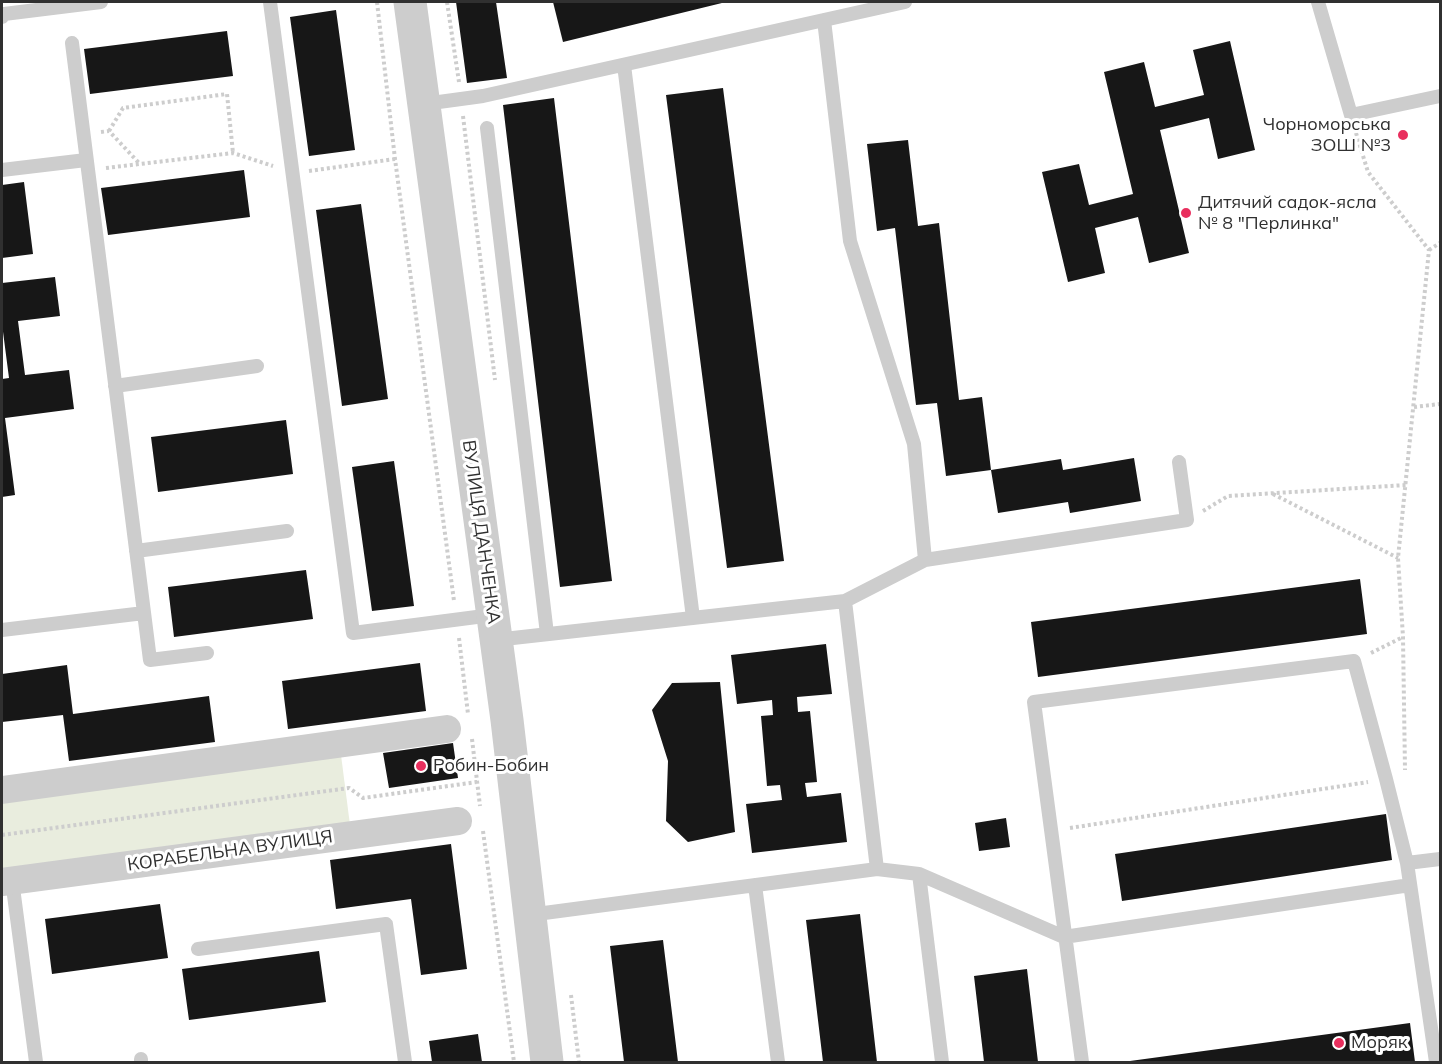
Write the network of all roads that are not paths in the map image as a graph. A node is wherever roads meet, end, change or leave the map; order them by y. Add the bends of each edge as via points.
1 (101, 2) edge
2 (270, 2) edge
3 (410, 2) edge
4 (905, 2) edge
5 (1318, 2) edge
6 (2, 17) edge
7 (824, 20) junction
8 (72, 43) dead end
9 (624, 66) junction
10 (1440, 96) edge
11 (424, 104) junction
12 (487, 128) dead end
13 (87, 165) junction
14 (2, 170) edge
15 (257, 366) dead end
16 (115, 386) junction
17 (1179, 462) dead end
18 (287, 531) dead end
19 (136, 551) junction
20 (925, 560) junction
21 (845, 601) junction
22 (144, 613) junction
23 (693, 618) junction
24 (494, 627) junction
25 (2, 630) edge
26 (547, 634) junction
27 (207, 653) dead end
28 (463, 730) road end
29 (2, 790) edge
30 (473, 819) road end
31 (1440, 859) edge
32 (1407, 863) junction
33 (877, 869) junction
34 (919, 874) junction
35 (7, 881) edge
36 (755, 885) junction
37 (1410, 885) junction
38 (529, 915) junction
39 (1064, 937) junction
40 (198, 949) dead end
41 (36, 1062) edge
42 (405, 1062) edge
43 (547, 1062) edge
44 (778, 1062) edge
45 (942, 1062) edge
46 (1082, 1062) edge
47 (1436, 1062) edge

1 - 6 lane
2 - 24 lane via 353,633 456,619
3 - 11 street, ВУЛИЦЯ ДАНЧЕНКА
4 - 7 lane
5 - 10 lane via 1351,115
7 - 9 lane
7 - 20 lane via 850,241 914,444
8 - 13 lane
9 - 11 lane via 483,96
9 - 23 lane
11 - 24 street, ВУЛИЦЯ ДАНЧЕНКА
12 - 26 lane
13 - 14 lane
13 - 16 lane
15 - 16 lane
16 - 19 lane
17 - 20 lane via 1187,520
18 - 19 lane
19 - 22 lane
20 - 21 lane
21 - 23 lane
21 - 33 lane
22 - 25 lane
22 - 27 lane via 150,660
23 - 26 lane
24 - 26 lane
24 - 38 street, ВУЛИЦЯ ДАНЧЕНКА
28 - 29 street
30 - 35 street, КОРАБЕЛЬНА ВУЛИЦЯ
31 - 32 lane
32 - 37 lane
32 - 39 lane via 1354,662 1034,702
33 - 34 lane
33 - 36 lane
34 - 39 lane
34 - 45 lane
35 - 41 lane
36 - 38 lane
36 - 44 lane
37 - 39 lane
37 - 47 lane
38 - 43 street, ВУЛИЦЯ ДАНЧЕНКА
39 - 46 lane
40 - 42 lane via 386,924

